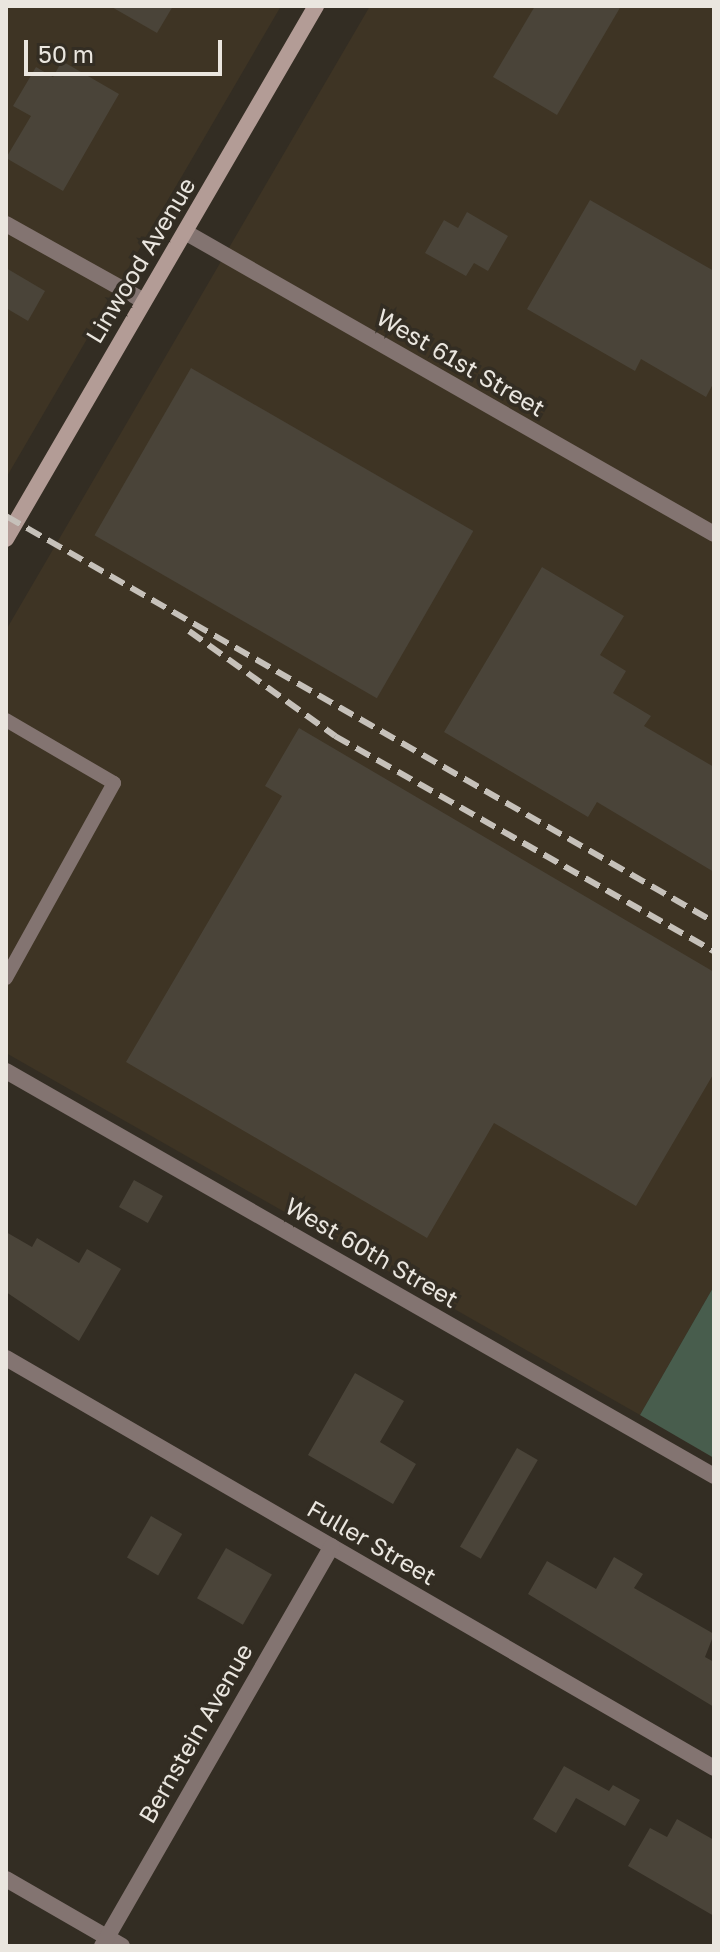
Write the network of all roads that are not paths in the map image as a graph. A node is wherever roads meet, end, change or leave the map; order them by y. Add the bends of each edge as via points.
1 (316, 6) edge
2 (6, 224) edge
3 (185, 232) junction
4 (142, 300) junction
5 (714, 534) edge
6 (6, 539) edge
7 (6, 720) edge
8 (6, 978) edge
9 (6, 1071) edge
10 (6, 1358) edge
11 (714, 1476) edge
12 (332, 1546) junction
13 (714, 1768) edge
14 (6, 1879) edge
15 (104, 1942) edge
16 (122, 1946) edge

1 - 3 main road, Linwood Avenue
2 - 4 street
3 - 4 main road, Linwood Avenue
3 - 5 street, West 61st Street
4 - 6 main road, Linwood Avenue
7 - 8 lane via 114,783
9 - 11 street, West 60th Street
10 - 12 street, Fuller Street
12 - 13 street, Fuller Street
12 - 15 street, Bernstein Avenue
14 - 15 street
15 - 16 street

